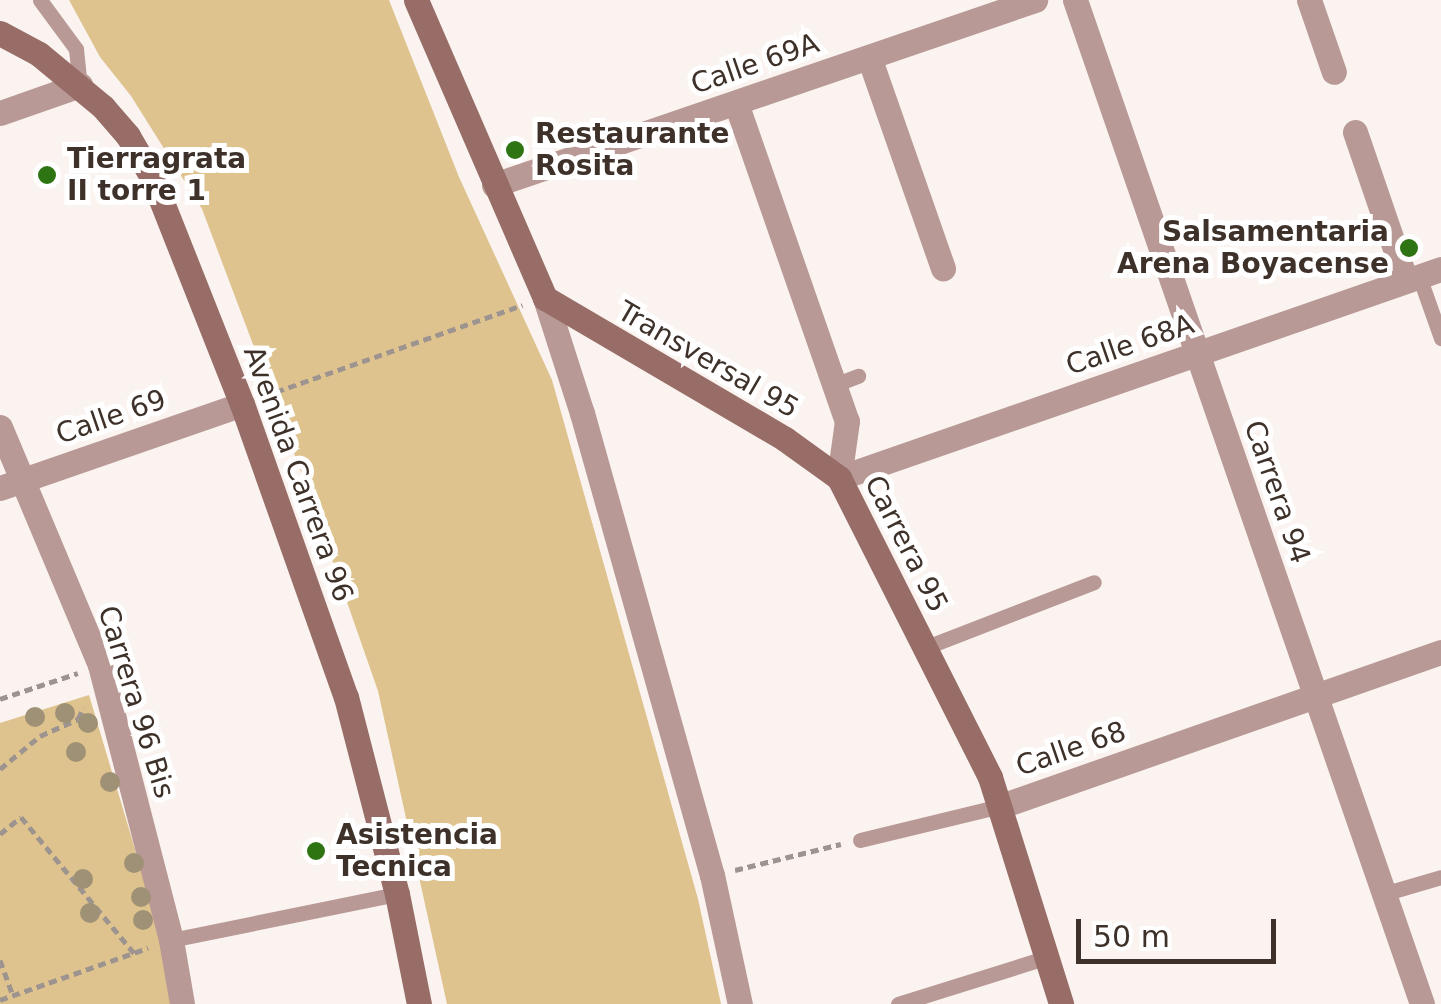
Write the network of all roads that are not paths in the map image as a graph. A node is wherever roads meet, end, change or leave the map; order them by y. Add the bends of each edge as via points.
1 (40, 0) edge
2 (1035, 0) edge
3 (1075, 0) edge
4 (1309, 0) edge
5 (423, 2) edge
6 (0, 34) edge
7 (870, 56) junction
8 (1334, 72) dead end
9 (80, 85) junction
10 (736, 102) junction
11 (0, 113) edge
12 (1356, 132) dead end
13 (494, 185) junction
14 (943, 268) dead end
15 (1422, 275) edge
16 (545, 298) junction
17 (1441, 338) edge
18 (1197, 353) junction
19 (242, 404) junction
20 (0, 428) edge
21 (838, 478) junction
22 (10, 484) edge
23 (1094, 582) dead end
24 (924, 648) junction
25 (1441, 652) edge
26 (1316, 696) junction
27 (1000, 806) junction
28 (860, 840) road end
29 (1441, 877) edge
30 (397, 894) junction
31 (1383, 894) junction
32 (171, 940) junction
33 (1045, 958) junction
34 (182, 1004) edge
35 (419, 1004) edge
36 (740, 1004) edge
37 (898, 1004) edge
38 (1062, 1004) edge
39 (1422, 1004) edge

1 - 9 lane via 76,49
2 - 7 street, Calle 69A
3 - 18 street, Carrera 94
4 - 8 street
5 - 13 main road
6 - 9 main road, Avenida Carrera 96
7 - 10 street, Calle 69A
7 - 14 street
9 - 11 street
9 - 19 main road, Avenida Carrera 96 via 128,136 152,177
10 - 13 street, Calle 69A
10 - 21 street, Carrera 95 via 846,381
12 - 15 street
13 - 16 main road
15 - 17 lane
15 - 18 street, Calle 68A
16 - 21 main road, Transversal 95 via 785,439
16 - 36 street via 712,875
18 - 21 street, Calle 68A
18 - 26 street, Carrera 94
19 - 22 street, Calle 69
19 - 30 main road, Avenida Carrera 96 via 346,697
20 - 22 street, Carrera 96 Bis
21 - 24 main road, Carrera 95
22 - 32 street, Carrera 96 Bis via 100,666
23 - 24 lane
24 - 27 main road, Carrera 95
25 - 26 street, Calle 68
26 - 27 street, Calle 68
26 - 31 street, Carrera 94
27 - 28 lane, Calle 68
27 - 33 main road, Carrera 95
29 - 31 lane
30 - 32 lane
30 - 35 main road, Avenida Carrera 96
31 - 39 street, Carrera 94
32 - 34 street, Carrera 96 Bis
33 - 37 lane
33 - 38 main road, Carrera 95

